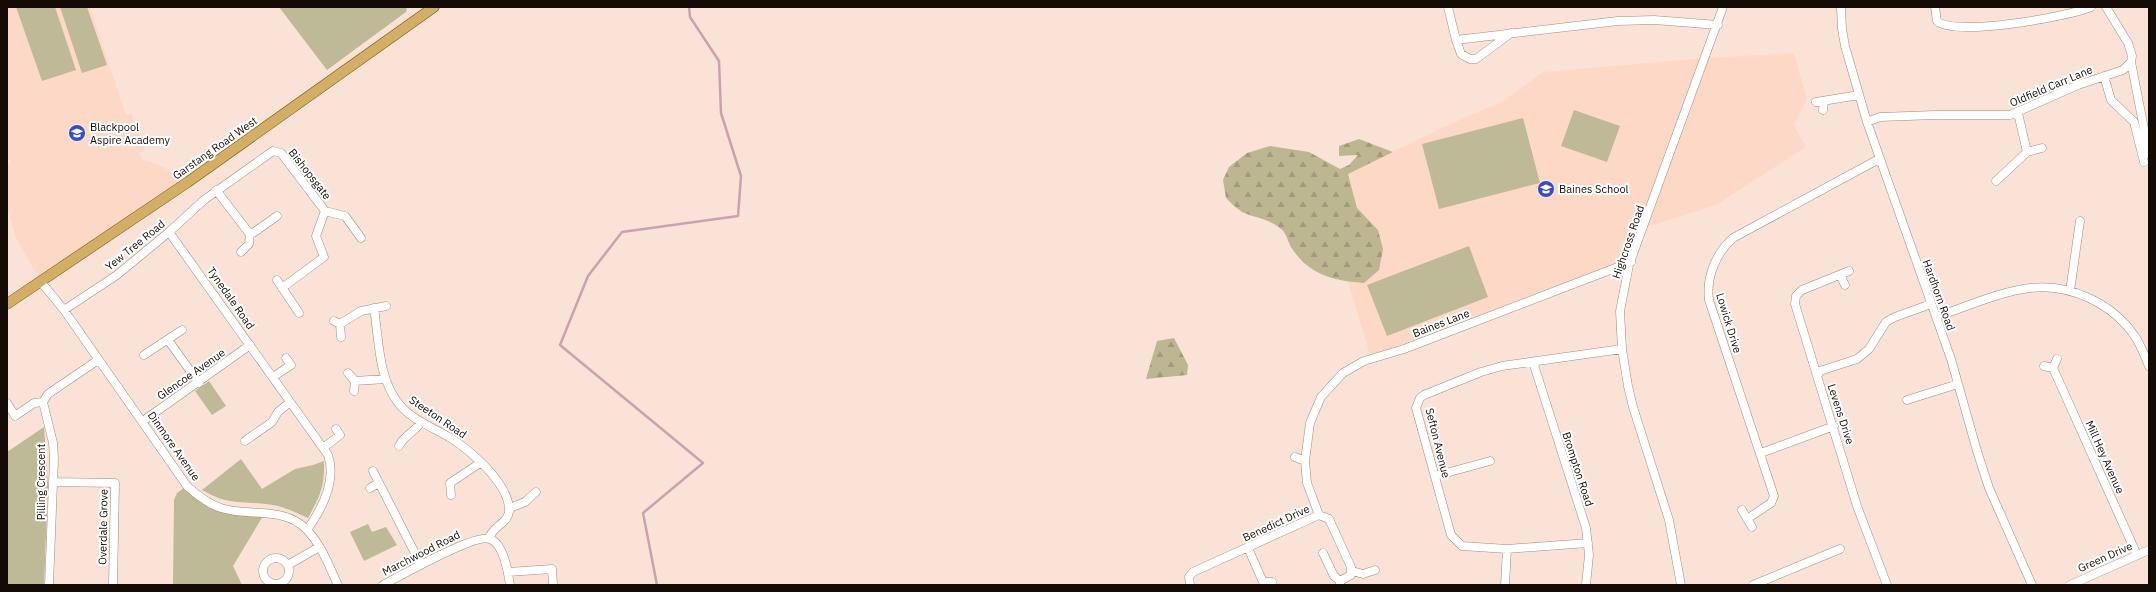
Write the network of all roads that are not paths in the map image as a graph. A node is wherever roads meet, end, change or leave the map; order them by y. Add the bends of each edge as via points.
1 (434, 7) edge
2 (1448, 7) edge
3 (1723, 7) edge
4 (1842, 7) edge
5 (1935, 7) edge
6 (2091, 7) edge
7 (2106, 7) edge
8 (1718, 25) junction
9 (1511, 33) junction
10 (1456, 40) junction
11 (2131, 62) junction
12 (2104, 76) junction
13 (1859, 95) junction
14 (1823, 110) dead end
15 (2018, 113) junction
16 (1867, 122) junction
17 (2042, 148) dead end
18 (2027, 152) junction
19 (2149, 154) edge
20 (1880, 159) junction
21 (2144, 162) dead end
22 (1996, 181) dead end
23 (216, 190) junction
24 (325, 211) junction
25 (277, 216) dead end
26 (2080, 221) dead end
27 (169, 232) junction
28 (250, 233) junction
29 (361, 238) dead end
30 (241, 252) dead end
31 (1631, 262) junction
32 (1849, 271) dead end
33 (1840, 275) junction
34 (277, 280) dead end
35 (42, 282) junction
36 (1844, 285) dead end
37 (282, 288) junction
38 (2070, 291) junction
39 (7, 304) edge
40 (1931, 304) junction
41 (386, 306) dead end
42 (374, 308) junction
43 (64, 310) junction
44 (300, 313) dead end
45 (1936, 317) junction
46 (182, 330) dead end
47 (341, 337) dead end
48 (168, 340) junction
49 (250, 345) junction
50 (1622, 348) junction
51 (144, 355) dead end
52 (286, 358) dead end
53 (2057, 359) dead end
54 (98, 360) junction
55 (1532, 362) junction
56 (2044, 366) dead end
57 (2149, 366) edge
58 (2053, 368) junction
59 (348, 373) dead end
60 (1818, 375) junction
61 (273, 378) junction
62 (385, 379) junction
63 (355, 381) junction
64 (199, 383) junction
65 (1958, 384) junction
66 (354, 391) dead end
67 (1907, 400) dead end
68 (43, 402) junction
69 (290, 402) junction
70 (8, 409) edge
71 (143, 420) junction
72 (421, 422) junction
73 (1834, 426) junction
74 (336, 429) dead end
75 (244, 430) dead end
76 (399, 446) dead end
77 (323, 448) junction
78 (1761, 453) junction
79 (1295, 457) dead end
80 (1305, 461) junction
81 (1490, 461) dead end
82 (480, 463) junction
83 (373, 471) dead end
84 (1435, 476) junction
85 (53, 482) junction
86 (379, 483) junction
87 (370, 488) dead end
88 (536, 492) dead end
89 (452, 495) dead end
90 (510, 508) junction
91 (1742, 510) dead end
92 (1319, 515) junction
93 (1747, 519) junction
94 (1752, 527) dead end
95 (307, 530) junction
96 (489, 538) junction
97 (1588, 543) junction
98 (319, 547) junction
99 (1248, 548) junction
100 (1507, 549) junction
101 (1840, 549) dead end
102 (2149, 550) edge
103 (1323, 553) dead end
104 (2137, 555) junction
105 (288, 565) dead end
106 (421, 565) junction
107 (1375, 570) dead end
108 (1352, 571) junction
109 (508, 572) junction
110 (1272, 582) dead end
111 (1261, 583) edge
112 (1340, 583) edge
113 (49, 585) edge
114 (113, 585) edge
115 (338, 585) edge
116 (383, 585) edge
117 (510, 585) edge
118 (553, 585) edge
119 (1190, 585) edge
120 (1505, 585) edge
121 (1586, 585) edge
122 (1681, 585) edge
123 (1752, 585) edge
124 (1887, 585) edge
125 (2032, 585) edge
126 (2070, 585) edge

1 - 35 main road, Garstang Road West
2 - 10 street
3 - 8 street, Highcross Road
4 - 13 street, Hardhorn Road via 1843,36
5 - 6 street via 1937,22 1950,27 2022,22
7 - 11 street via 2128,42
8 - 9 street via 1654,20
8 - 31 street, Highcross Road
9 - 10 street
9 - 10 street via 1476,58 1470,59 1461,54
11 - 12 street, Oldfield Carr Lane via 2123,70
11 - 19 street
12 - 15 street, Oldfield Carr Lane
12 - 21 street via 2111,100 2134,122
13 - 14 street via 1820,101
13 - 16 street, Hardhorn Road
15 - 16 street, Oldfield Carr Lane via 2003,116 1880,117
15 - 18 street
16 - 20 street, Hardhorn Road
17 - 18 street
18 - 22 street
20 - 40 street, Hardhorn Road
20 - 78 street, Lowick Drive via 1733,238 1722,248 1718,256 1708,285 1709,300
23 - 24 street, Bishopsgate via 273,151 278,152
23 - 27 street, Yew Tree Road
23 - 28 street
24 - 29 street via 345,216
24 - 37 street via 316,236 324,257
25 - 28 street
26 - 38 street
27 - 43 street, Yew Tree Road via 117,275
27 - 49 street, Tynedale Road
28 - 30 street via 249,244
31 - 50 street, Highcross Road via 1620,311
31 - 80 street, Baines Lane via 1349,369 1333,382 1318,402 1310,423
32 - 33 street, Levens Drive
33 - 36 street
33 - 60 street, Levens Drive via 1802,290 1796,296 1795,304
34 - 37 street
35 - 39 main road, Garstang Road West
35 - 43 street, Dinmore Avenue
37 - 44 street
38 - 45 street via 2048,288 2022,289
38 - 57 street via 2101,305 2123,322 2140,345
40 - 45 street, Hardhorn Road
40 - 60 street via 1891,319 1881,328 1866,353 1857,359 1820,371
41 - 42 street
42 - 47 street via 361,311 337,323
42 - 62 street, Steeton Road
43 - 54 street, Dinmore Avenue
45 - 65 street, Hardhorn Road
46 - 48 street
48 - 51 street
48 - 64 street
49 - 61 street, Tynedale Road
49 - 64 street, Glencoe Avenue
50 - 55 street, Sefton Avenue
50 - 122 street, Highcross Road via 1633,407 1669,520
52 - 61 street via 291,365
53 - 58 street
54 - 68 street via 48,394
54 - 71 street, Dinmore Avenue
55 - 84 street, Sefton Avenue via 1490,368 1420,398 1416,408
55 - 97 street, Brompton Road via 1586,528
56 - 58 street
58 - 104 street, Mill Hey Avenue
59 - 63 street
60 - 73 street, Levens Drive
61 - 69 street, Tynedale Road
62 - 63 street
62 - 72 street, Steeton Road via 398,404
63 - 66 street
64 - 71 street, Glencoe Avenue
65 - 67 street
65 - 125 street, Hardhorn Road via 1994,500
68 - 70 street via 34,403 15,416
68 - 85 street, Pilling Crescent via 54,450
69 - 75 street via 278,412 272,422 247,440
69 - 77 street, Tynedale Road
71 - 95 street, Dinmore Avenue via 187,486 196,494 221,508 274,514 292,520
72 - 76 street via 414,432 402,434
72 - 82 street, Steeton Road via 455,441
73 - 78 street
73 - 124 street, Levens Drive via 1858,506
74 - 77 street via 340,435
77 - 95 street, Tynedale Road via 332,465 331,478
78 - 93 street, Lowick Drive via 1774,496 1771,502
79 - 80 street
80 - 92 street, Baines Lane via 1307,483
81 - 84 street
82 - 89 street via 446,482
82 - 90 street, Steeton Road via 500,485
83 - 86 street
84 - 100 street, Sefton Avenue via 1454,540 1462,546
85 - 113 street, Pilling Crescent
85 - 114 street, Overdale Grove via 115,484
86 - 87 street
86 - 106 street
88 - 90 street via 525,502
90 - 96 street via 506,520
91 - 93 street
92 - 99 street, Benedict Drive
92 - 108 street, Benedict Drive via 1329,519
93 - 94 street
95 - 98 street, Dinmore Avenue
96 - 106 street, Marchwood Road via 469,542
96 - 109 street via 499,547
97 - 100 street, Sefton Avenue
97 - 121 street, Brompton Road
98 - 105 street
98 - 115 street, Dinmore Avenue
99 - 111 street
99 - 119 street, Benedict Drive via 1193,572 1189,577
100 - 120 street
101 - 123 street
102 - 104 street, Green Drive
103 - 112 street
104 - 126 street, Green Drive
106 - 116 street, Marchwood Road
107 - 108 street via 1363,574
108 - 112 street
109 - 117 street
109 - 118 street via 552,569
110 - 111 street

